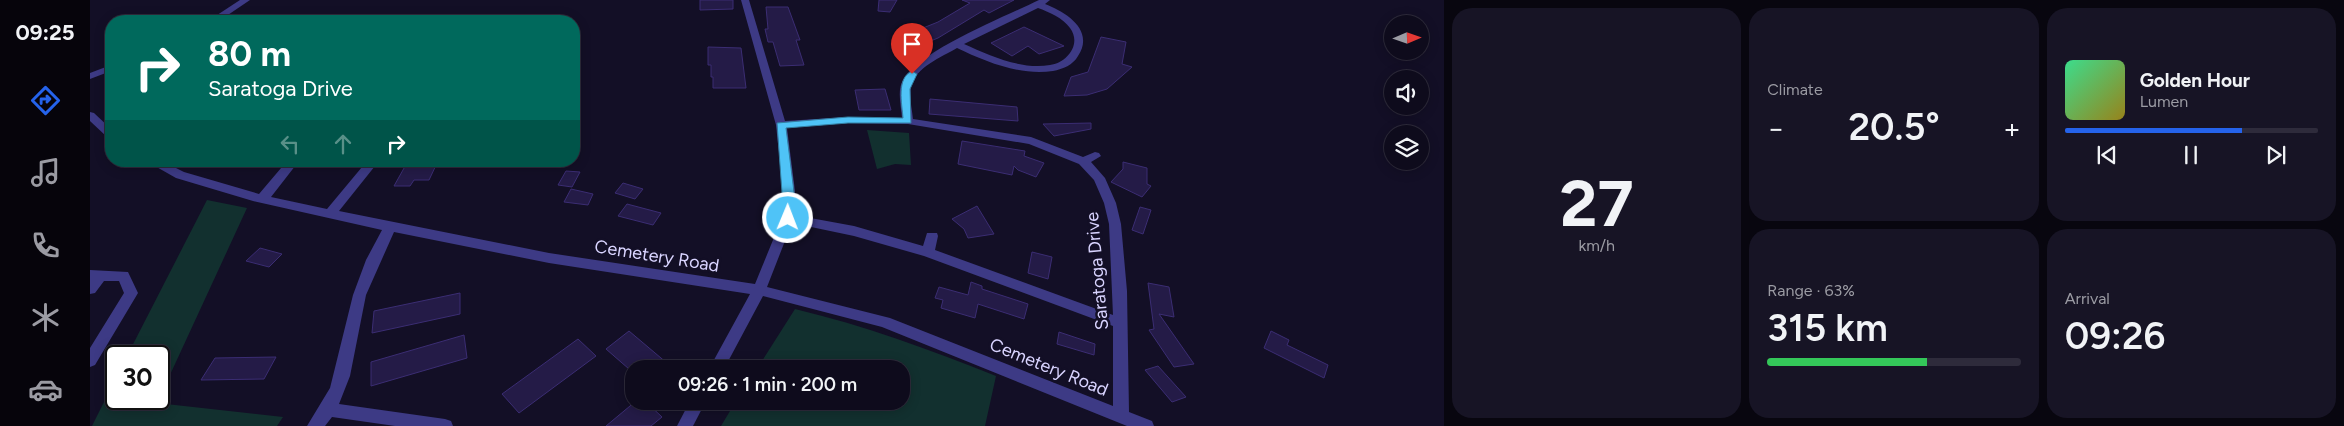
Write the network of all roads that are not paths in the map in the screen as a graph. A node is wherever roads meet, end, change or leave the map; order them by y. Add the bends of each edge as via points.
1 (246, 0) edge
2 (745, 0) edge
3 (1043, 2) edge
4 (222, 15) edge
5 (956, 44) junction
6 (105, 70) edge
7 (90, 76) edge
8 (90, 115) edge
9 (908, 121) junction
10 (781, 125) junction
11 (105, 129) edge
12 (1095, 156) dead end
13 (1083, 161) junction
14 (164, 167) edge
15 (288, 167) edge
16 (368, 167) edge
17 (262, 199) junction
18 (330, 214) junction
19 (788, 218) junction
20 (390, 227) junction
21 (932, 236) dead end
22 (928, 252) junction
23 (95, 276) edge
24 (90, 289) edge
25 (759, 290) junction
26 (1120, 323) junction
27 (721, 360) edge
28 (90, 361) edge
29 (327, 409) junction
30 (693, 410) edge
31 (1121, 416) junction
32 (315, 426) edge
33 (445, 426) edge
34 (685, 426) edge
35 (1146, 426) edge

1 - 4 street
2 - 10 street
3 - 5 street
3 - 5 street via 1066,17 1077,33 1079,43 1075,54 1064,64 1019,67 986,58
5 - 9 street via 921,65 908,80 905,89
6 - 7 street
8 - 11 street
9 - 10 street, Saratoga Drive via 848,120
9 - 13 street, Saratoga Drive via 1030,141
10 - 19 street
12 - 13 street
13 - 26 street, Saratoga Drive via 1098,178 1110,203 1115,224
14 - 17 street, Cemetery Road via 180,175
15 - 17 street
16 - 18 street
17 - 18 street, Cemetery Road
18 - 20 street, Cemetery Road
19 - 22 street via 854,231
19 - 25 street
20 - 25 street, Cemetery Road via 549,258
20 - 29 street via 371,262 353,319 347,363
21 - 22 street
22 - 26 street
23 - 24 street
23 - 28 street via 123,276 131,293
25 - 27 street
25 - 31 street, Cemetery Road via 884,322
26 - 31 street, Saratoga Drive
29 - 32 street
29 - 33 street
30 - 34 street
31 - 35 street, Cemetery Road

